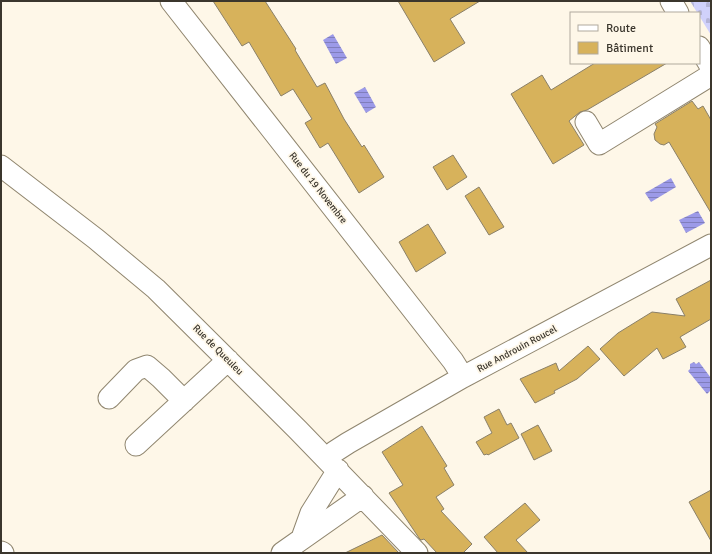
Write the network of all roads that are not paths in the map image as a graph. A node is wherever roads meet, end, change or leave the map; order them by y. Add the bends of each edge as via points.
1 (171, 1) edge
2 (671, 1) edge
3 (677, 12) edge
4 (700, 49) edge
5 (711, 66) edge
6 (711, 75) edge
7 (586, 122) dead end
8 (1, 166) edge
9 (711, 245) edge
10 (228, 360) junction
11 (463, 377) junction
12 (108, 398) dead end
13 (184, 401) junction
14 (136, 445) dead end
15 (333, 465) junction
16 (363, 496) junction
17 (302, 538) junction
18 (282, 553) edge
19 (417, 553) edge

1 - 11 street, Rue du 19 Novembre
2 - 3 street
4 - 5 street
6 - 7 street via 599,144
8 - 10 street, Rue de Queuleu via 156,289
9 - 11 street, Rue Androuin Roucel
10 - 13 street
10 - 15 street, Rue de Queuleu
11 - 15 street, Rue Androuin Roucel via 334,452
12 - 13 street via 136,370 147,366
13 - 14 street
15 - 16 street, Rue de Queuleu
15 - 17 street, Rue Androuin Roucel
16 - 17 street
16 - 19 street, Rue de Queuleu
17 - 18 street

